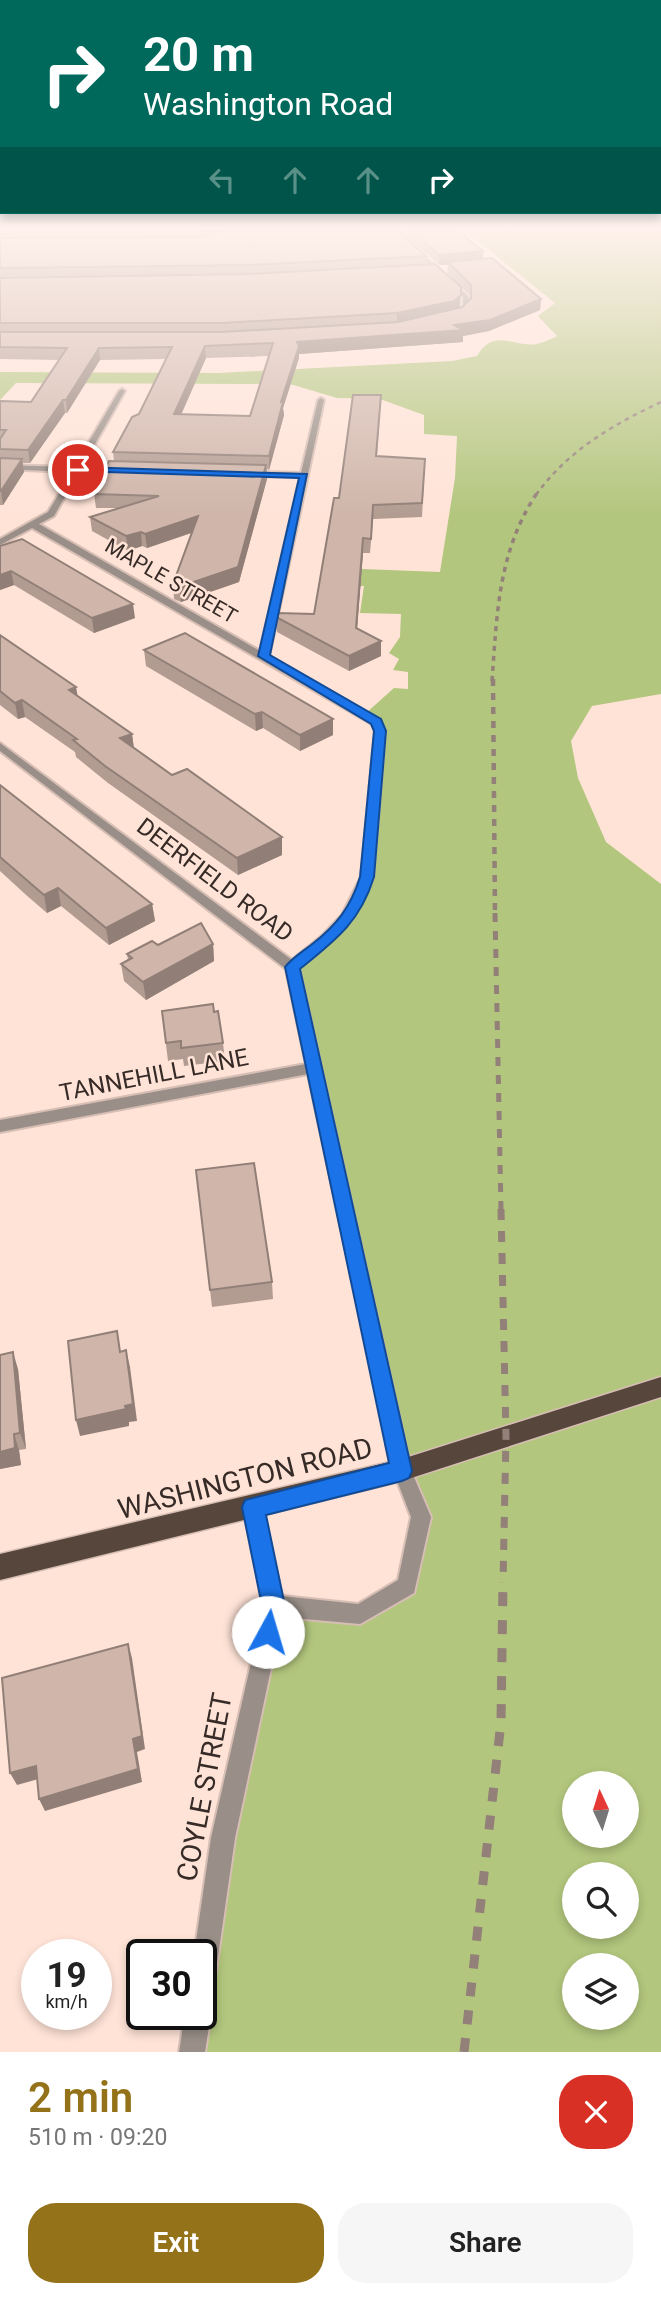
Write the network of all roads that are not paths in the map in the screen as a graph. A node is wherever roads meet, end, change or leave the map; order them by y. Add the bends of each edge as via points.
1 (122, 391) dead end
2 (321, 400) dead end
3 (0, 467) edge
4 (78, 470) junction
5 (131, 471) edge
6 (238, 474) edge
7 (304, 475) junction
8 (34, 525) junction
9 (0, 542) edge
10 (264, 656) junction
11 (0, 746) edge
12 (292, 967) junction
13 (315, 1068) junction
14 (0, 1126) edge
15 (661, 1387) edge
16 (402, 1471) junction
17 (253, 1507) junction
18 (0, 1567) edge
19 (274, 1606) junction
20 (208, 1939) edge
21 (195, 2030) edge
22 (192, 2052) edge

1 - 4 street
2 - 7 street
3 - 4 street
4 - 5 street
4 - 8 street via 51,514
6 - 7 street
7 - 10 street
8 - 9 street
8 - 10 street, MAPLE STREET
10 - 12 street, MAPLE STREET via 376,722 380,731 367,877 360,900 332,937
11 - 12 street, DEERFIELD ROAD
12 - 13 street, DEERFIELD ROAD
13 - 14 street, TANNEHILL LANE
13 - 16 street, DEERFIELD ROAD
15 - 16 main road, WASHINGTON ROAD
16 - 17 main road, WASHINGTON ROAD
16 - 19 street via 421,1517 407,1586 360,1614
17 - 18 main road, WASHINGTON ROAD
17 - 19 street
19 - 20 street, COYLE STREET via 223,1838
21 - 22 street

